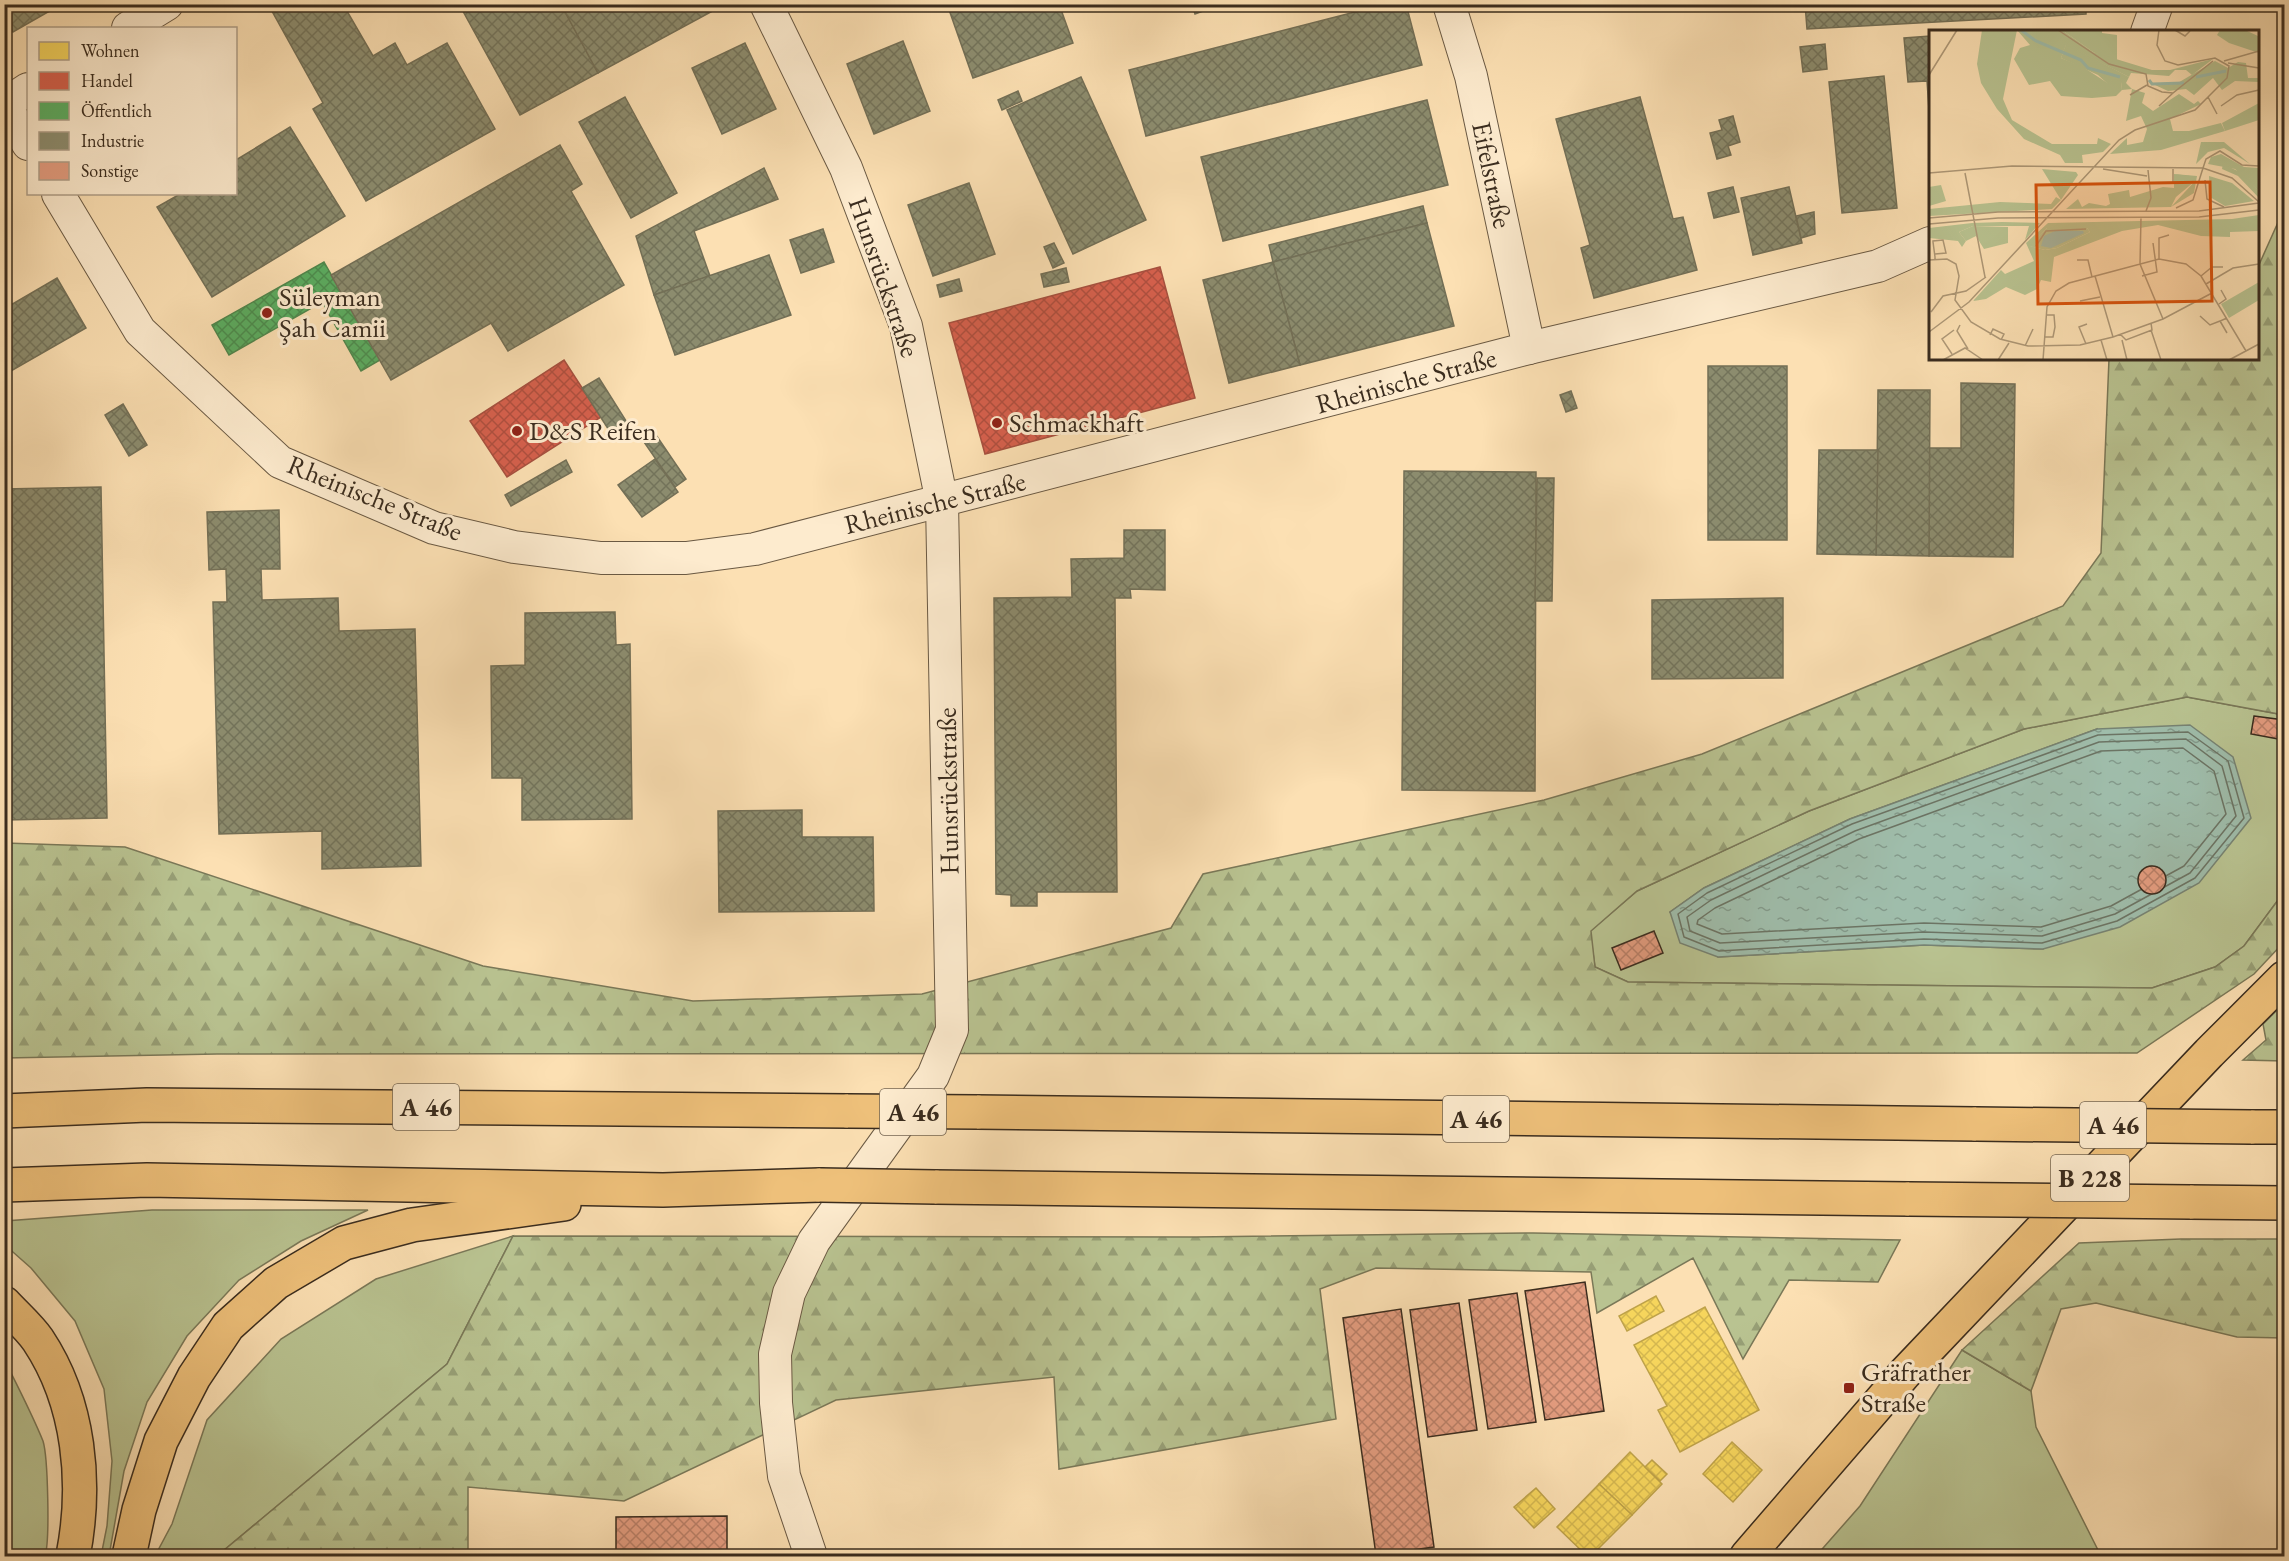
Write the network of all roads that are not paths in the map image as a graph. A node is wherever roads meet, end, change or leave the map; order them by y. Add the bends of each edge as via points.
1 (167, 4) edge
2 (766, 4) edge
3 (1449, 4) edge
4 (2157, 4) edge
5 (130, 27) edge
6 (2148, 30) edge
7 (27, 90) edge
8 (5, 104) edge
9 (27, 142) edge
10 (59, 195) edge
11 (1929, 243) edge
12 (1529, 348) junction
13 (942, 502) junction
14 (2284, 978) edge
15 (4, 1111) edge
16 (2284, 1127) edge
17 (4, 1185) edge
18 (663, 1190) junction
19 (2284, 1203) edge
20 (4, 1302) edge
21 (73, 1557) edge
22 (129, 1557) edge
23 (811, 1557) edge
24 (1747, 1557) edge

1 - 5 street
2 - 13 street, Hunsrückstraße via 846,168 906,326
3 - 12 street, Eifelstraße via 1471,76
4 - 6 street
7 - 8 street
8 - 9 street
10 - 13 street, Rheinische Straße via 140,331 280,462 434,528 514,547 601,558 686,558 755,549
11 - 12 street, Rheinische Straße via 1878,266
12 - 13 street, Rheinische Straße
13 - 23 street, Hunsrückstraße via 952,1030 933,1076 814,1241 789,1293 775,1354 776,1403 784,1476
14 - 24 main road, B 228 via 1905,1373
15 - 16 main road, A 46, bridge via 147,1105
17 - 18 main road via 147,1180
18 - 19 main road, bridge via 820,1185
18 - 22 main road via 412,1225 344,1243 276,1282 228,1326 194,1377 161,1441
20 - 21 main road via 38,1340 66,1398 76,1436 80,1482 79,1527

